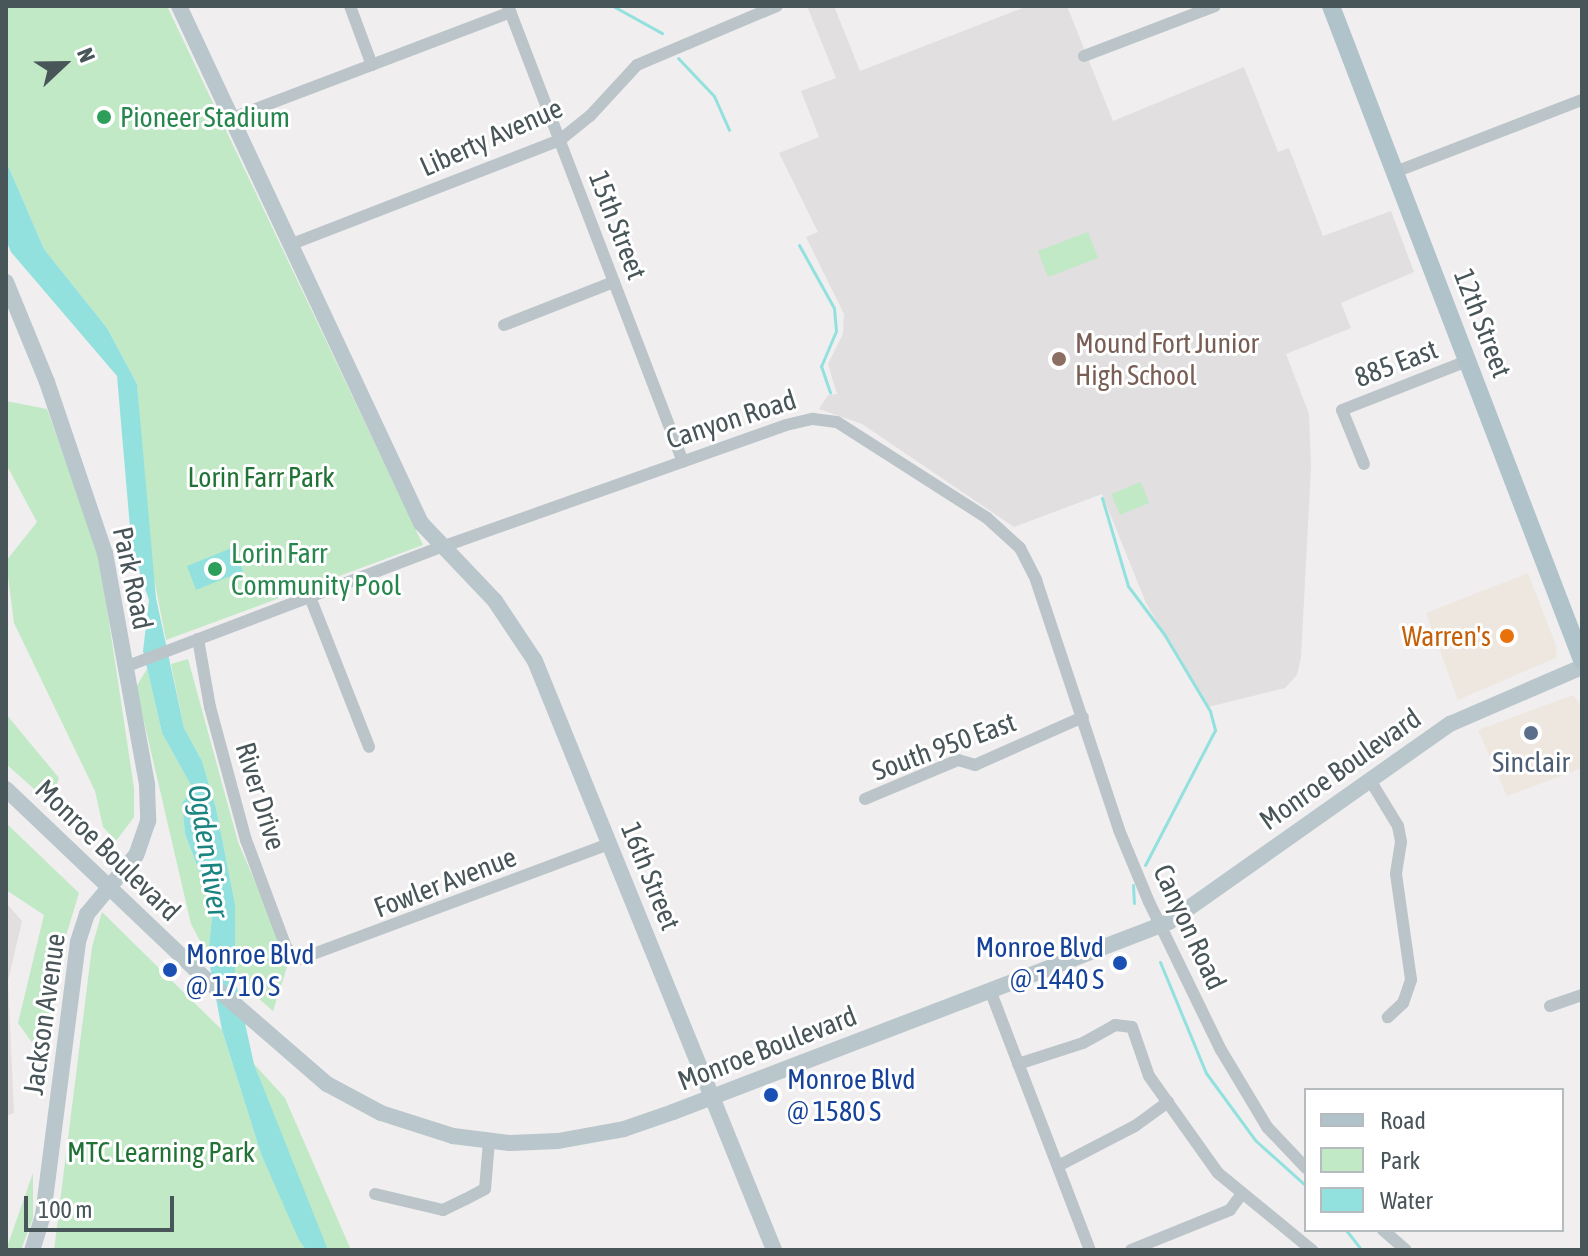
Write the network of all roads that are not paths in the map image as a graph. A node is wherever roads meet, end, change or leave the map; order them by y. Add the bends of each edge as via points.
1 (179, 6) edge
2 (350, 6) edge
3 (777, 6) edge
4 (1215, 6) edge
5 (1331, 6) edge
6 (510, 9) edge
7 (1084, 56) dead end
8 (372, 65) junction
9 (1582, 100) edge
10 (232, 118) junction
11 (560, 140) junction
12 (1395, 172) junction
13 (292, 244) junction
14 (6, 282) edge
15 (614, 282) junction
16 (504, 325) dead end
17 (1467, 361) junction
18 (683, 462) junction
19 (1364, 464) dead end
20 (439, 548) junction
21 (310, 597) junction
22 (198, 639) junction
23 (1582, 660) edge
24 (133, 664) junction
25 (1582, 667) edge
26 (1083, 717) junction
27 (369, 747) dead end
28 (1370, 780) junction
29 (6, 789) edge
30 (865, 799) dead end
31 (609, 844) junction
32 (109, 887) junction
33 (1160, 925) junction
34 (297, 960) joint
35 (990, 990) junction
36 (1582, 995) edge
37 (1550, 1006) dead end
38 (1388, 1017) dead end
39 (1018, 1064) junction
40 (712, 1097) junction
41 (1168, 1102) junction
42 (489, 1141) junction
43 (1058, 1166) junction
44 (1304, 1166) edge
45 (375, 1194) dead end
46 (1240, 1196) junction
47 (1385, 1232) edge
48 (1403, 1249) edge
49 (32, 1250) edge
50 (774, 1250) edge
51 (1090, 1250) edge
52 (1131, 1250) edge
53 (1312, 1250) edge

1 - 10 street
2 - 8 street
3 - 11 street, Liberty Avenue via 637,65
4 - 7 street
5 - 12 main road, 12th Street
6 - 8 street
6 - 11 street, 15th Street
8 - 10 street
9 - 12 street
10 - 13 street
11 - 13 street, Liberty Avenue
11 - 15 street, 15th Street
12 - 17 main road, 12th Street
13 - 20 street via 421,523
14 - 24 street, Park Road via 47,382 105,553
15 - 16 street
15 - 18 street, 15th Street
17 - 19 street, 885 East via 1342,410
17 - 23 main road, 12th Street
18 - 20 street, Canyon Road
18 - 26 street, Canyon Road via 813,419 849,427 1004,530 1020,548
20 - 21 street, Canyon Road
20 - 31 street, 16th Street via 517,628
21 - 22 street, Canyon Road
21 - 27 street
22 - 24 street, Canyon Road
22 - 34 street, River Drive via 210,707 246,840 286,947
24 - 32 street, Park Road via 148,821 136,855
25 - 28 street, Monroe Boulevard via 1463,716
26 - 30 street, South 950 East via 975,765 958,760
26 - 33 street, Canyon Road via 1119,830
28 - 33 street, Monroe Boulevard
28 - 38 street via 1398,826 1401,842 1396,874 1411,980 1403,1003
29 - 32 street, Monroe Boulevard
31 - 34 street, Fowler Avenue
31 - 40 street, 16th Street
32 - 42 street, Monroe Boulevard via 317,1077 371,1108 434,1131
32 - 49 street, Jackson Avenue via 87,914 78,942 43,1215
33 - 35 street, Monroe Boulevard
33 - 44 street, Canyon Road via 1221,1050 1267,1127
35 - 39 street
35 - 40 street, Monroe Boulevard
36 - 37 street
39 - 41 street via 1124,1023 1137,1036 1149,1076
39 - 43 street
40 - 42 street, Monroe Boulevard via 599,1135
40 - 50 street, 16th Street
41 - 43 street via 1135,1126
41 - 46 street
42 - 45 street via 485,1189 443,1210
43 - 51 street
46 - 52 street via 1230,1210
46 - 53 street
47 - 48 street

